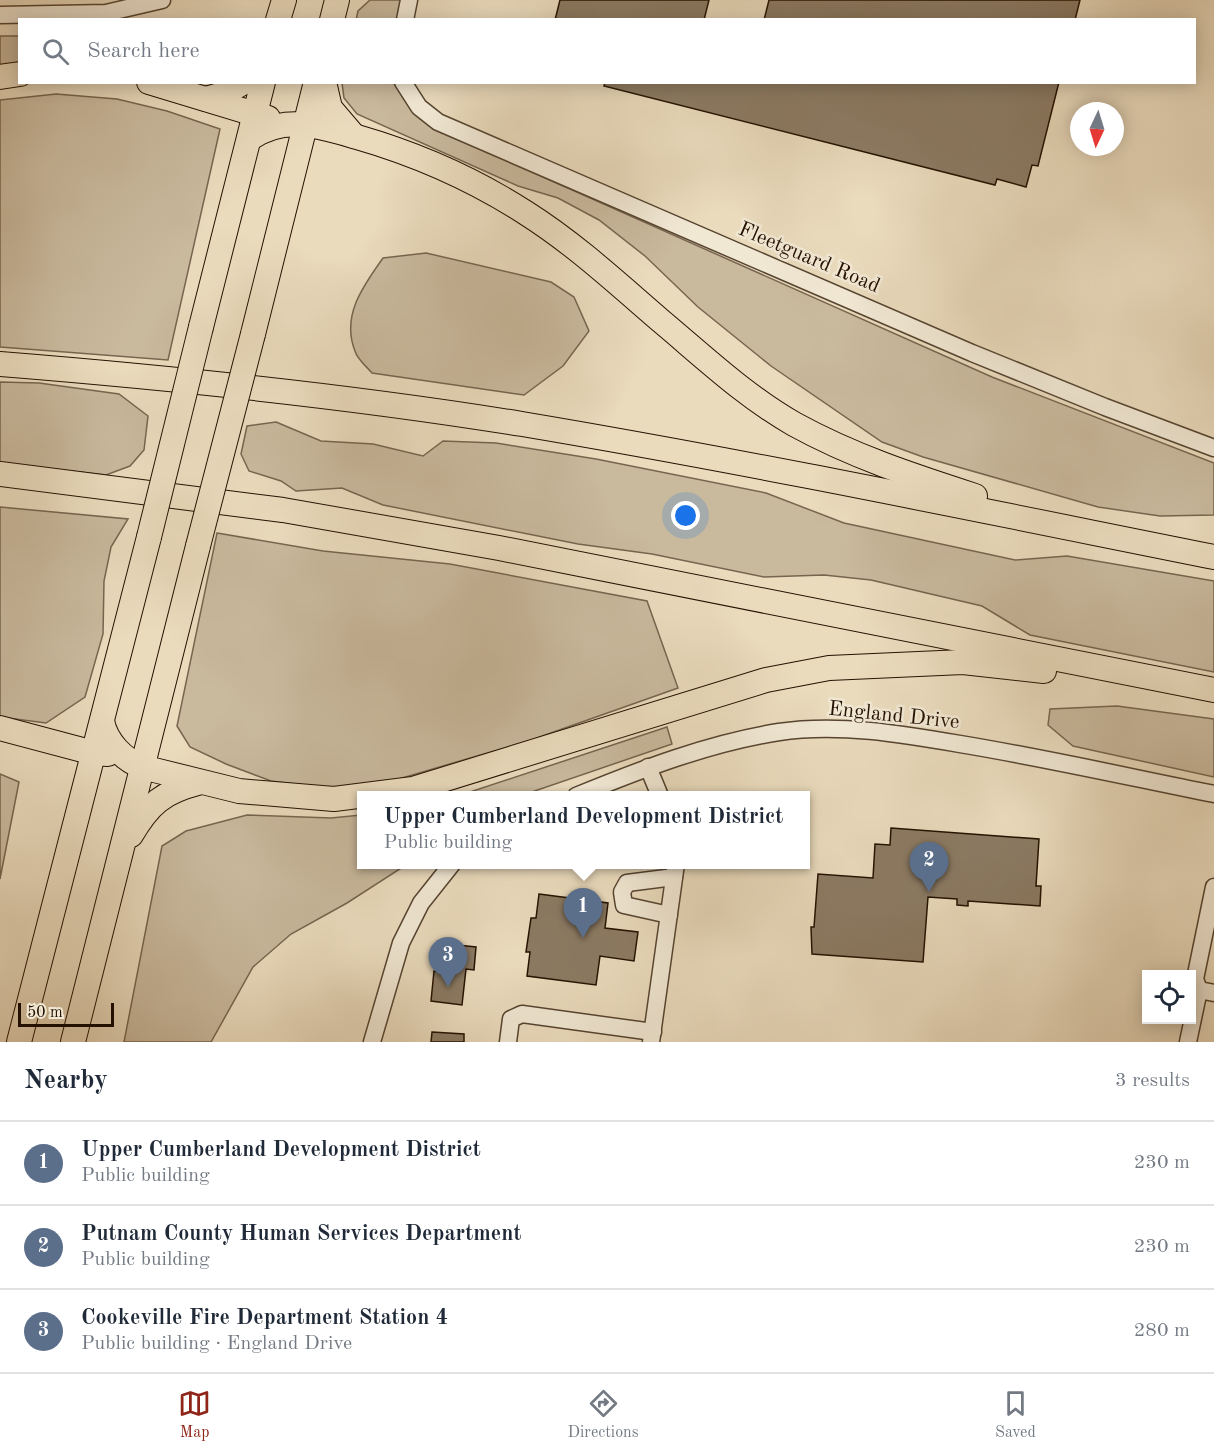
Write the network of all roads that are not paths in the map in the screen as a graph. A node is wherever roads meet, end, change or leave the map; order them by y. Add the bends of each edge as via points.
1 (162, 0) edge
2 (284, 0) edge
3 (337, 0) edge
4 (408, 0) edge
5 (0, 15) edge
6 (279, 18) edge
7 (332, 18) edge
8 (405, 18) edge
9 (18, 74) edge
10 (0, 77) edge
11 (156, 84) edge
12 (240, 84) edge
13 (262, 84) edge
14 (316, 84) edge
15 (324, 84) edge
16 (404, 84) edge
17 (206, 99) junction
18 (255, 112) junction
19 (306, 123) junction
20 (277, 125) junction
21 (353, 135) junction
22 (249, 139) junction
23 (294, 171) junction
24 (0, 364) edge
25 (1214, 448) edge
26 (0, 474) edge
27 (1095, 533) junction
28 (1214, 557) edge
29 (1211, 690) edge
30 (155, 717) junction
31 (102, 721) junction
32 (0, 728) edge
33 (52, 742) junction
34 (120, 752) junction
35 (94, 753) junction
36 (142, 766) junction
37 (648, 767) junction
38 (198, 783) junction
39 (397, 791) edge
40 (586, 791) edge
41 (658, 791) edge
42 (1214, 794) edge
43 (357, 796) edge
44 (76, 823) junction
45 (122, 849) junction
46 (448, 869) edge
47 (675, 871) edge
48 (1214, 887) edge
49 (669, 915) junction
50 (1206, 992) edge
51 (652, 1037) edge
52 (19, 1042) edge
53 (74, 1042) edge
54 (372, 1042) edge
55 (508, 1042) edge
56 (1188, 1042) edge

1 - 5 street via 106,13
2 - 6 highway
3 - 7 highway
4 - 8 street
9 - 10 highway
11 - 17 highway
12 - 17 highway
13 - 18 highway
14 - 19 highway
15 - 21 highway via 330,108
16 - 25 street, Fleetguard Road via 419,107 447,126 972,353
17 - 18 highway
18 - 20 highway
18 - 22 highway
19 - 20 highway
19 - 21 highway
19 - 23 highway
20 - 22 highway
20 - 23 highway via 291,146
21 - 27 highway via 436,166 526,213 581,253 730,381 794,424 884,467
22 - 31 highway, bridge
23 - 30 highway, bridge
24 - 27 highway via 156,376 519,424
26 - 29 highway via 283,510 499,548
27 - 28 highway
29 - 39 highway via 963,662 829,668 766,680
30 - 34 highway via 141,738
30 - 36 highway
31 - 34 highway via 108,738
31 - 35 highway
32 - 33 highway
33 - 35 highway
33 - 44 highway via 70,763 74,775
34 - 35 highway
34 - 36 highway
35 - 44 highway
36 - 38 highway
36 - 45 highway
37 - 40 street, England Drive
37 - 41 street
37 - 42 street, England Drive via 780,732 842,730 992,749
38 - 43 highway via 239,791 334,799
38 - 45 highway via 173,789 156,801 143,814
44 - 52 highway
45 - 53 highway
46 - 54 street via 421,903 401,943
47 - 49 street
47 - 49 street via 627,883 622,892 624,905 630,909
48 - 50 street via 1196,979
49 - 51 street
50 - 56 street
51 - 55 street via 522,1014 511,1019

